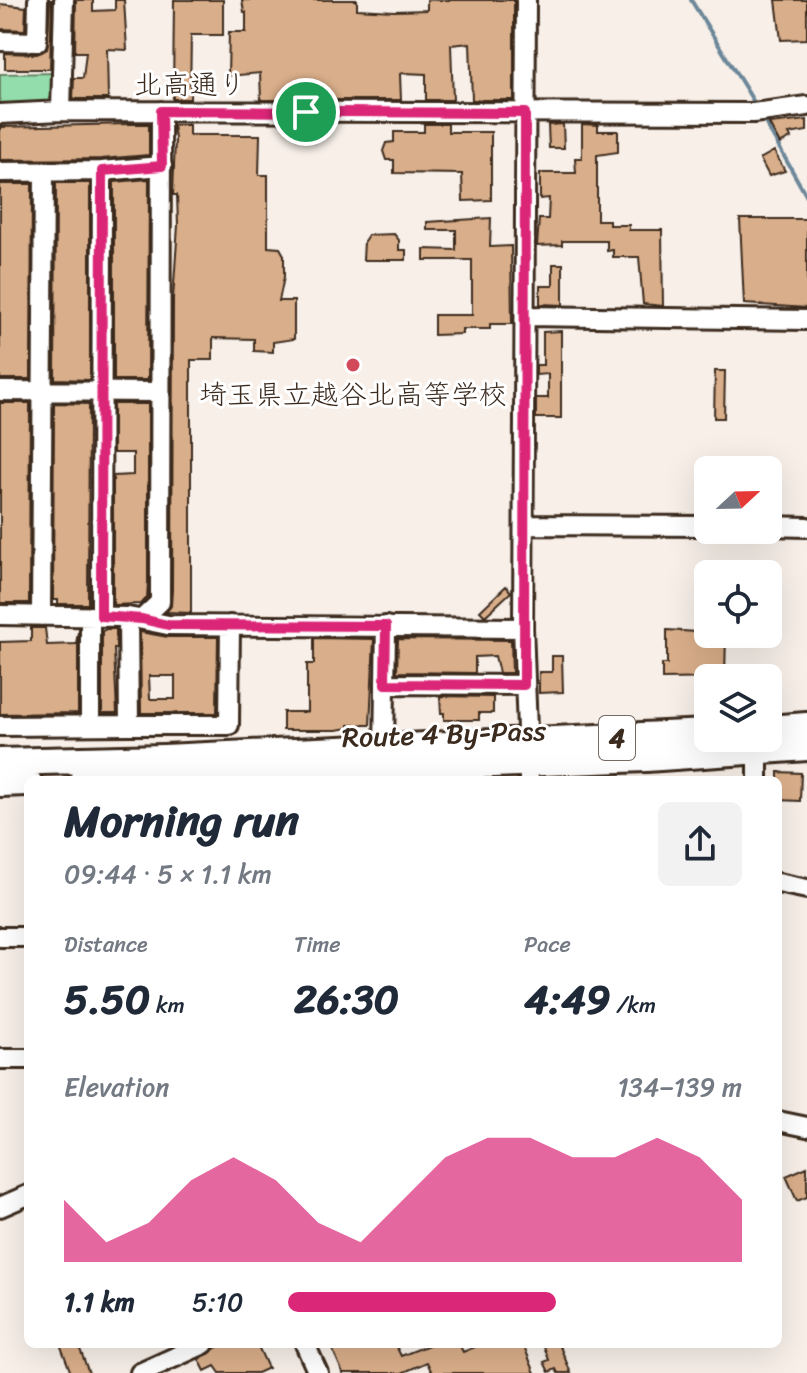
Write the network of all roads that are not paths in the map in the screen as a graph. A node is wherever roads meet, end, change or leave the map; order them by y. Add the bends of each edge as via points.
1 (38, 0) edge
2 (64, 0) edge
3 (526, 0) edge
4 (0, 41) edge
5 (807, 106) edge
6 (61, 111) junction
7 (161, 111) junction
8 (525, 113) junction
9 (0, 114) edge
10 (162, 166) junction
11 (102, 171) junction
12 (0, 172) edge
13 (44, 172) junction
14 (525, 316) junction
15 (807, 320) edge
16 (40, 390) junction
17 (0, 391) edge
18 (100, 391) junction
19 (160, 392) junction
20 (525, 525) junction
21 (694, 526) edge
22 (782, 526) edge
23 (807, 527) edge
24 (0, 615) edge
25 (41, 616) junction
26 (95, 616) junction
27 (135, 618) junction
28 (230, 625) junction
29 (386, 626) junction
30 (523, 628) junction
31 (385, 684) junction
32 (524, 685) junction
33 (90, 725) junction
34 (129, 725) junction
35 (0, 726) edge
36 (807, 726) edge
37 (782, 734) edge
38 (694, 735) edge
39 (782, 743) edge
40 (694, 746) edge
41 (807, 747) edge
42 (384, 748) junction
43 (762, 752) edge
44 (0, 762) edge
45 (527, 762) edge
46 (205, 776) edge
47 (758, 776) edge
48 (24, 782) edge
49 (0, 783) edge
50 (782, 884) edge
51 (807, 889) edge
52 (0, 937) edge
53 (24, 937) edge
54 (0, 1059) edge
55 (24, 1059) edge
56 (782, 1122) edge
57 (807, 1127) edge
58 (24, 1197) edge
59 (0, 1207) edge
60 (195, 1348) edge
61 (307, 1348) edge
62 (140, 1373) edge
63 (318, 1373) edge

1 - 4 street via 37,42
2 - 6 street
3 - 8 street
5 - 8 street, 北高通り via 760,113
6 - 7 street, 北高通り
6 - 9 street, 北高通り
7 - 8 street, 北高通り
7 - 10 street
8 - 14 street
10 - 11 street
10 - 19 street
11 - 13 street
11 - 18 street
12 - 13 street
13 - 16 street
14 - 15 street
14 - 20 street
16 - 17 street
16 - 18 street
16 - 25 street
18 - 19 street
18 - 26 street
19 - 27 street via 160,602
20 - 21 street
20 - 30 street
22 - 23 street
24 - 25 street
25 - 26 street
26 - 27 street
26 - 33 street
27 - 28 street via 168,625
27 - 34 street
28 - 29 street
28 - 34 street via 229,725
29 - 30 street
29 - 31 street
30 - 32 street
31 - 32 street
31 - 42 street
32 - 45 street
33 - 34 street
33 - 35 street
36 - 37 highway, Route 4 By-Pass / 4
38 - 45 highway, Route 4 By-Pass / 4
39 - 41 highway, Route 4 By-Pass / 4
40 - 45 highway, Route 4 By-Pass / 4
42 - 44 highway, Route 4 By-Pass / 4
42 - 45 highway, Route 4 By-Pass / 4
43 - 47 street
45 - 46 highway, Route 4 By-Pass / 4
48 - 49 highway
50 - 51 street
52 - 53 street
54 - 55 street
56 - 57 street
58 - 59 street
60 - 62 street
61 - 63 street

